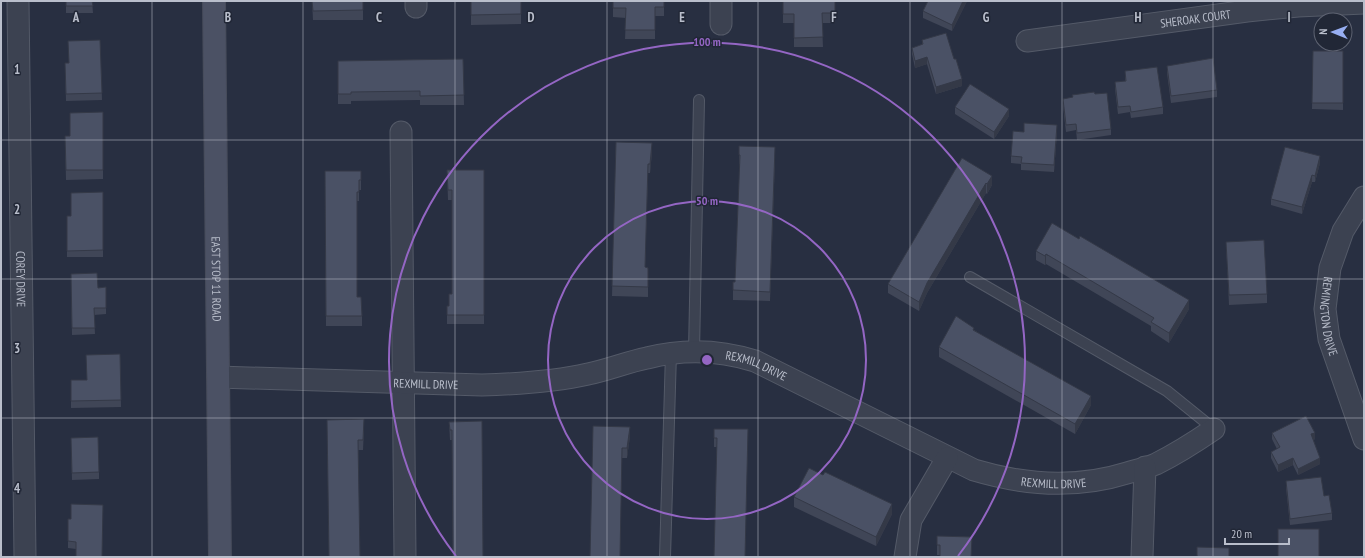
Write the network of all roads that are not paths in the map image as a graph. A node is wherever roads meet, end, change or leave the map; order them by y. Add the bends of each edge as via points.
1 (18, 1) edge
2 (214, 1) edge
3 (721, 1) edge
4 (1364, 3) edge
5 (721, 24) dead end
6 (1027, 41) dead end
7 (699, 100) dead end
8 (401, 132) dead end
9 (1364, 197) edge
10 (970, 277) dead end
11 (694, 352) junction
12 (671, 353) junction
13 (218, 377) junction
14 (404, 382) junction
15 (1214, 429) joint
16 (1364, 439) edge
17 (947, 458) junction
18 (1145, 468) junction
19 (25, 557) edge
20 (220, 557) edge
21 (405, 557) edge
22 (665, 557) edge
23 (904, 557) edge
24 (1142, 557) edge

1 - 19 street, COREY DRIVE
2 - 13 main road, EAST STOP 11 ROAD
3 - 5 street
4 - 6 street, SHEROAK COURT via 1247,11
7 - 11 lane
8 - 14 street
9 - 16 street, REMINGTON DRIVE via 1343,231 1330,268 1325,309 1329,339
10 - 15 lane via 1167,391
11 - 12 street, REXMILL DRIVE
11 - 17 street, REXMILL DRIVE via 716,353 755,361
12 - 14 street, REXMILL DRIVE via 589,374 533,383 482,385
12 - 22 lane
13 - 14 street, REXMILL DRIVE
13 - 20 main road, EAST STOP 11 ROAD
14 - 21 street
15 - 18 street, REXMILL DRIVE via 1181,451
17 - 18 street, REXMILL DRIVE via 974,470 1031,483 1080,483
17 - 23 street via 911,520
18 - 24 street

